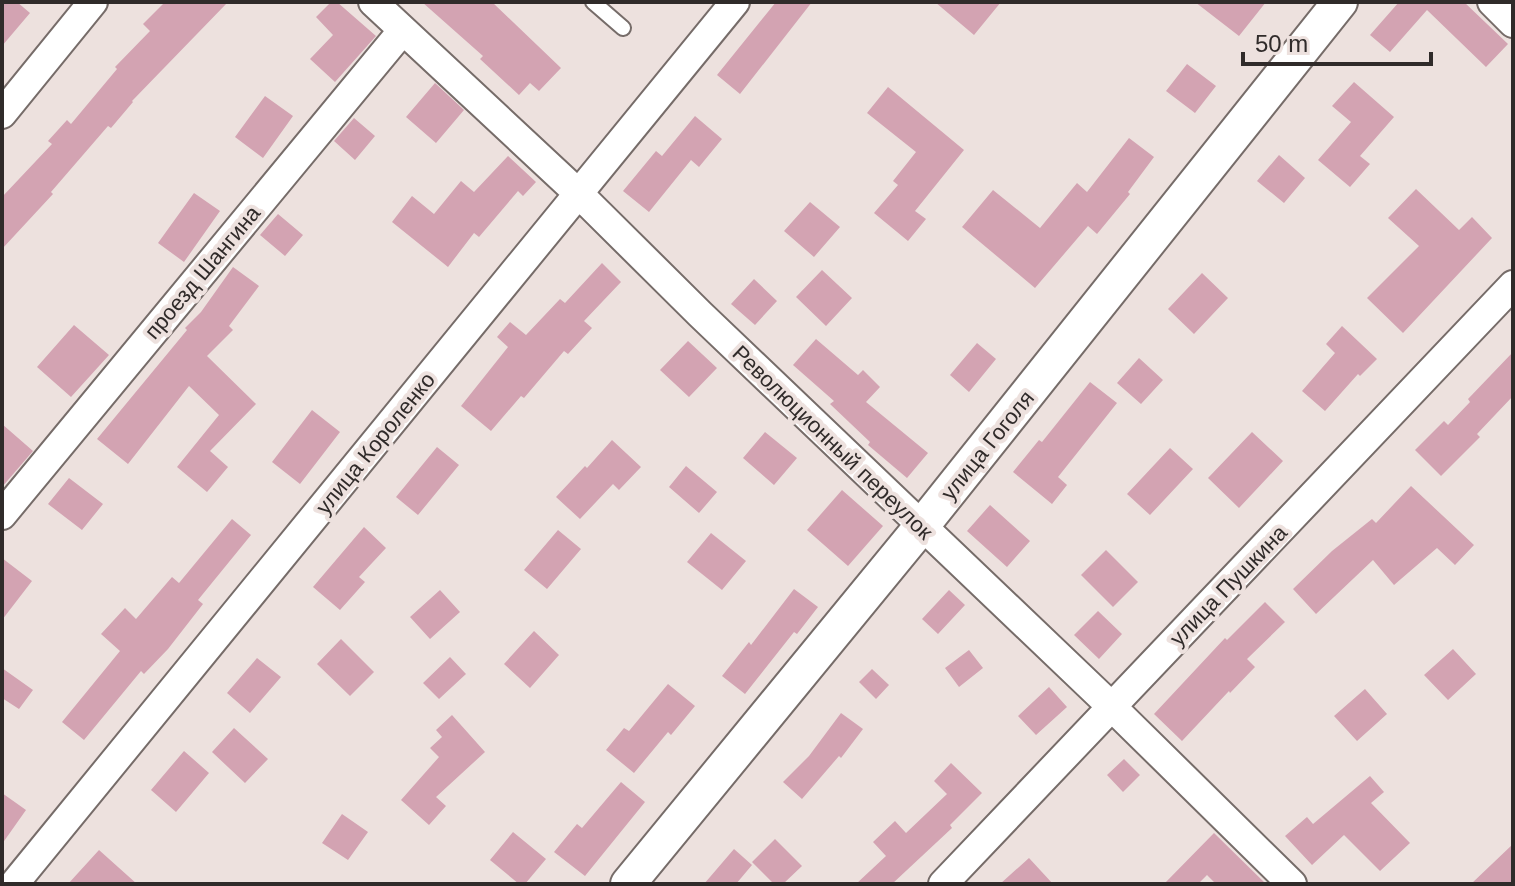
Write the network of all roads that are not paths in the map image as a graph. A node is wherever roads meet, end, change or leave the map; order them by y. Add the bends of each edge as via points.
1 (93, 2) edge
2 (373, 2) edge
3 (593, 2) edge
4 (735, 2) edge
5 (1340, 2) edge
6 (1492, 2) edge
7 (1513, 23) edge
8 (623, 28) dead end
9 (403, 30) junction
10 (2, 114) edge
11 (579, 194) junction
12 (1513, 285) edge
13 (2, 515) edge
14 (921, 527) junction
15 (1112, 707) junction
16 (14, 884) edge
17 (628, 884) edge
18 (943, 884) edge
19 (1292, 884) edge

1 - 10 street
2 - 9 street, Революционный переулок
3 - 8 lane
4 - 11 street, улица Короленко
5 - 14 street, улица Гоголя
6 - 7 street
9 - 11 street, Революционный переулок
9 - 13 street, проезд Шангина
11 - 14 street, Революционный переулок
11 - 16 street, улица Короленко
12 - 15 street, улица Пушкина
14 - 15 street, Революционный переулок
14 - 17 street, улица Гоголя
15 - 18 street, улица Пушкина
15 - 19 street, Революционный переулок

